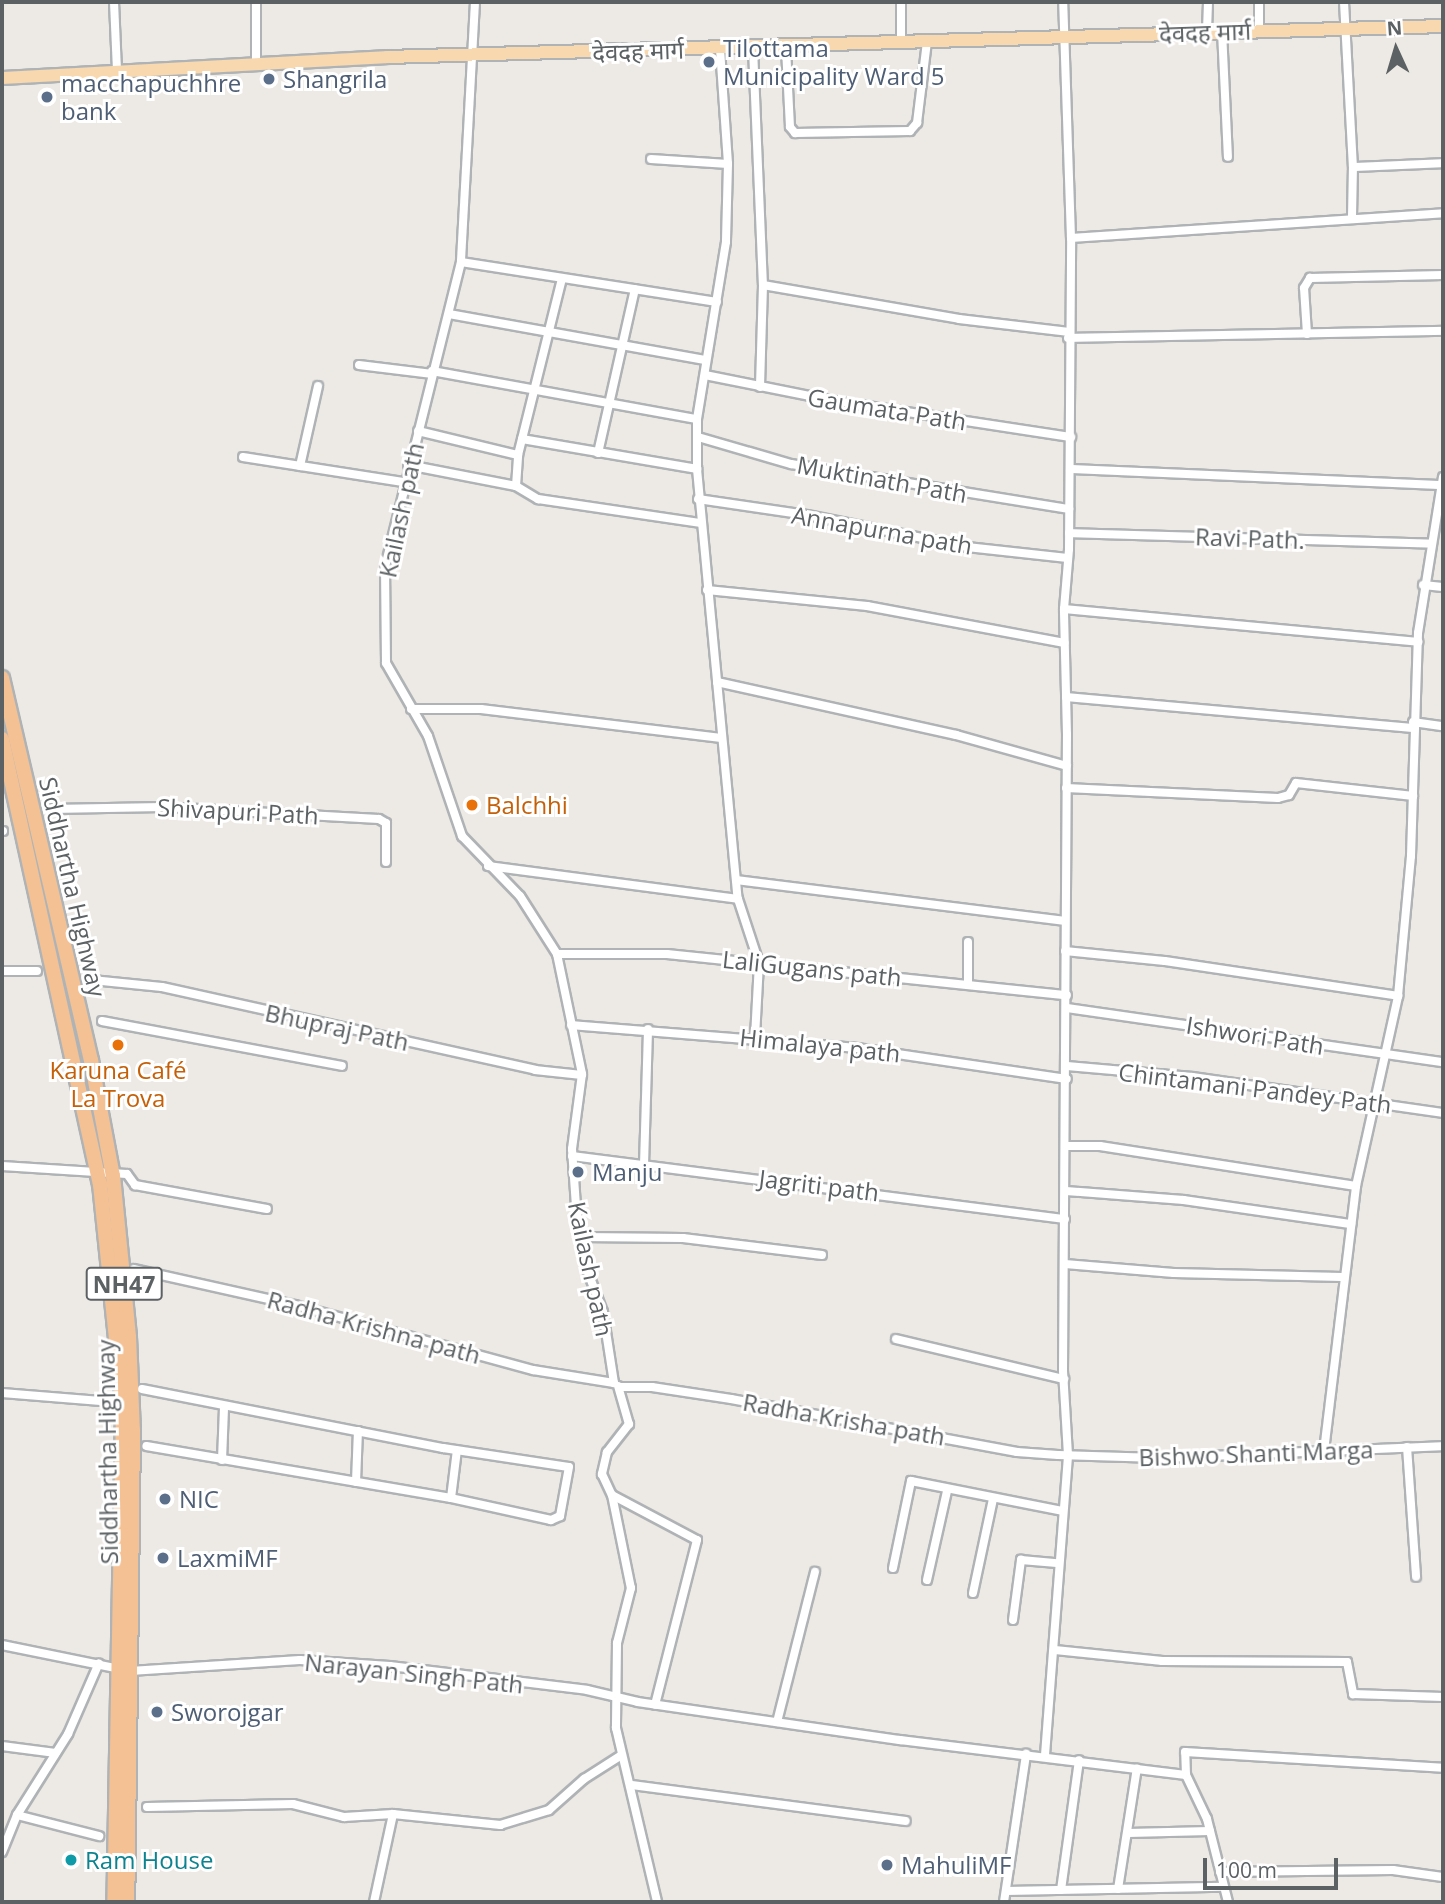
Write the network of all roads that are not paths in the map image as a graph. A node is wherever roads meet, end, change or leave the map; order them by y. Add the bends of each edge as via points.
1 (114, 2) edge
2 (256, 2) edge
3 (475, 2) edge
4 (901, 2) edge
5 (1063, 2) edge
6 (1208, 2) edge
7 (1259, 2) edge
8 (1344, 2) edge
9 (1443, 26) edge
10 (1348, 27) junction
11 (1259, 30) junction
12 (1207, 31) junction
13 (1222, 31) junction
14 (1066, 37) junction
15 (927, 41) junction
16 (901, 42) junction
17 (753, 48) junction
18 (786, 48) junction
19 (720, 49) junction
20 (472, 55) junction
21 (256, 63) junction
22 (117, 70) junction
23 (2, 78) edge
24 (1228, 158) dead end
25 (651, 159) dead end
26 (1443, 163) edge
27 (728, 164) junction
28 (1353, 167) junction
29 (1443, 213) edge
30 (1352, 217) junction
31 (1071, 238) junction
32 (461, 262) junction
33 (1443, 275) edge
34 (562, 278) junction
35 (763, 285) junction
36 (635, 289) junction
37 (717, 302) junction
38 (449, 314) junction
39 (1443, 331) edge
40 (549, 334) junction
41 (1307, 334) junction
42 (1069, 335) junction
43 (623, 345) junction
44 (705, 360) junction
45 (359, 365) dead end
46 (432, 373) junction
47 (705, 375) junction
48 (318, 386) dead end
49 (760, 387) junction
50 (536, 390) junction
51 (609, 404) junction
52 (697, 419) junction
53 (418, 431) junction
54 (698, 436) junction
55 (1070, 437) junction
56 (522, 439) junction
57 (598, 453) junction
58 (518, 455) junction
59 (243, 457) dead end
60 (408, 465) junction
61 (300, 466) junction
62 (697, 469) junction
63 (1070, 469) junction
64 (1442, 481) edge
65 (403, 482) junction
66 (516, 486) junction
67 (698, 499) junction
68 (1069, 509) junction
69 (701, 523) junction
70 (1069, 533) junction
71 (1431, 544) junction
72 (1067, 558) junction
73 (1423, 585) junction
74 (1443, 587) edge
75 (708, 590) junction
76 (1064, 609) junction
77 (1418, 642) junction
78 (1065, 643) junction
79 (2, 678) edge
80 (717, 681) junction
81 (1066, 697) junction
82 (411, 709) junction
83 (1413, 725) junction
84 (1443, 726) edge
85 (721, 738) junction
86 (2, 739) edge
87 (1067, 766) junction
88 (1066, 788) junction
89 (1413, 796) junction
90 (51, 809) dead end
91 (386, 862) dead end
92 (487, 866) junction
93 (736, 880) junction
94 (738, 899) junction
95 (1063, 920) junction
96 (968, 942) dead end
97 (1065, 951) junction
98 (557, 954) junction
99 (759, 963) junction
100 (2, 971) edge
101 (37, 971) dead end
102 (92, 979) dead end
103 (968, 985) junction
104 (1067, 995) junction
105 (1398, 996) junction
106 (1067, 1008) junction
107 (102, 1021) dead end
108 (571, 1025) junction
109 (648, 1029) junction
110 (755, 1037) junction
111 (1388, 1057) junction
112 (1443, 1062) edge
113 (342, 1066) dead end
114 (1067, 1066) junction
115 (582, 1075) junction
116 (1067, 1079) junction
117 (1375, 1103) junction
118 (1443, 1114) edge
119 (1066, 1146) junction
120 (572, 1156) junction
121 (644, 1165) junction
122 (2, 1166) edge
123 (105, 1175) junction
124 (1356, 1186) junction
125 (1066, 1191) junction
126 (267, 1209) dead end
127 (1065, 1219) junction
128 (1351, 1224) junction
129 (581, 1237) junction
130 (822, 1255) dead end
131 (1065, 1264) junction
132 (134, 1269) dead end
133 (1342, 1276) junction
134 (896, 1339) dead end
135 (1064, 1379) junction
136 (617, 1385) junction
137 (142, 1389) dead end
138 (2, 1393) edge
139 (101, 1401) dead end
140 (224, 1407) junction
141 (358, 1432) junction
142 (146, 1446) dead end
143 (1443, 1446) edge
144 (1407, 1447) junction
145 (457, 1450) junction
146 (1324, 1451) junction
147 (1068, 1455) junction
148 (222, 1460) junction
149 (356, 1482) junction
150 (947, 1490) junction
151 (612, 1495) junction
152 (451, 1498) junction
153 (993, 1499) junction
154 (1062, 1511) junction
155 (1057, 1563) junction
156 (893, 1569) dead end
157 (815, 1572) dead end
158 (1416, 1577) dead end
159 (927, 1580) dead end
160 (973, 1593) dead end
161 (1013, 1620) dead end
162 (2, 1644) edge
163 (1055, 1650) junction
164 (99, 1663) junction
165 (124, 1670) junction
166 (614, 1696) junction
167 (1443, 1697) edge
168 (654, 1705) junction
169 (777, 1722) junction
170 (2, 1746) edge
171 (56, 1753) junction
172 (1026, 1754) junction
173 (1045, 1755) junction
174 (620, 1756) junction
175 (1079, 1760) junction
176 (1137, 1768) junction
177 (1443, 1768) edge
178 (1186, 1775) junction
179 (632, 1785) junction
180 (147, 1807) dead end
181 (393, 1814) junction
182 (17, 1815) junction
183 (906, 1821) dead end
184 (1210, 1831) junction
185 (1128, 1833) junction
186 (99, 1836) dead end
187 (2, 1852) edge
188 (1220, 1872) junction
189 (1443, 1877) edge
190 (1223, 1887) junction
191 (1118, 1889) junction
192 (1061, 1890) junction
193 (1006, 1891) junction
194 (114, 1902) edge
195 (127, 1902) edge
196 (374, 1902) edge
197 (657, 1902) edge
198 (1004, 1902) edge
199 (1228, 1902) edge

1 - 22 street
2 - 21 street
3 - 20 street, Kailash path
4 - 16 street
5 - 14 street
6 - 12 street
7 - 11 street
8 - 10 street
9 - 10 main road, देवदह मार्ग
10 - 11 main road, देवदह मार्ग
10 - 28 street
11 - 13 main road, देवदह मार्ग
12 - 13 main road, देवदह मार्ग
12 - 14 main road, देवदह मार्ग
13 - 24 street
14 - 15 main road, देवदह मार्ग
14 - 31 street
15 - 16 main road, देवदह मार्ग
15 - 18 street via 917,123 910,131 795,133 789,127
16 - 18 main road, देवदह मार्ग
17 - 18 main road, देवदह मार्ग
17 - 19 main road, देवदह मार्ग
17 - 35 street
19 - 20 main road, देवदह मार्ग
19 - 27 street
20 - 21 main road, देवदह मार्ग
20 - 32 street, Kailash path
21 - 22 main road, देवदह मार्ग
22 - 23 main road, देवदह मार्ग
25 - 27 street
26 - 28 street
27 - 37 street via 726,242
28 - 30 street
29 - 30 street
30 - 31 street
31 - 42 street
32 - 34 street
32 - 38 street, Kailash path
33 - 41 street via 1310,278 1304,288
34 - 36 street
34 - 40 street
35 - 42 street
35 - 49 street
36 - 37 street
36 - 43 street
37 - 44 street
38 - 40 street
38 - 46 street, Kailash path
39 - 41 street
40 - 43 street
40 - 50 street
41 - 42 street
42 - 55 street
43 - 44 street
43 - 51 street
44 - 47 street
45 - 46 street
46 - 50 street
46 - 53 street, Kailash path
47 - 49 street, Gaumata Path
47 - 52 street
48 - 61 street
49 - 55 street, Gaumata Path
50 - 51 street
50 - 56 street
51 - 52 street
51 - 57 street
52 - 54 street
53 - 58 street
53 - 60 street, Kailash path
54 - 62 street
54 - 68 street, Muktinath Path via 791,464
55 - 63 street
56 - 57 street
56 - 58 street
57 - 62 street
58 - 66 street
59 - 61 street
60 - 65 street, Kailash path
60 - 66 street
61 - 65 street
62 - 67 street
63 - 64 street
63 - 68 street
64 - 71 street
65 - 82 street, Kailash path via 385,567 386,663
66 - 69 street via 538,499
67 - 69 street
67 - 72 street, Annapurna path via 967,547
68 - 70 street
69 - 75 street
70 - 71 street, Ravi Path.
70 - 72 street
71 - 73 street
72 - 76 street
73 - 74 street
73 - 77 street
75 - 78 street via 839,603
75 - 80 street
76 - 77 street
76 - 78 street
77 - 83 street
78 - 81 street
79 - 123 highway, Siddhartha Highway / NH47 via 91,1060
80 - 85 street
80 - 87 street via 956,735
81 - 83 street
81 - 87 street
82 - 85 street via 481,709
82 - 92 street, Kailash path via 428,736 462,836
83 - 84 street
83 - 89 street
85 - 93 street
86 - 123 highway, Siddhartha Highway / NH47
87 - 88 street
88 - 89 street via 1278,798 1289,795 1296,783
88 - 95 street
89 - 105 street
90 - 91 street, Shivapuri Path via 163,807 379,819 386,823
92 - 94 street
92 - 98 street, Kailash path via 520,896
93 - 94 street
93 - 95 street
94 - 99 street
95 - 97 street
96 - 103 street
97 - 104 street
97 - 105 street
98 - 99 street, LaliGugans path via 606,951
98 - 108 street, Kailash path
99 - 103 street, LaliGugans path
99 - 110 street
100 - 101 street
102 - 115 street, Bhupraj Path via 162,987 524,1067
103 - 104 street, LaliGugans path
104 - 106 street
105 - 111 street
106 - 111 street, Ishwori Path
106 - 114 street
107 - 113 street
108 - 109 street, Himalaya path
108 - 115 street, Kailash path
109 - 110 street, Himalaya path
109 - 121 street
110 - 116 street, Himalaya path via 930,1057
111 - 112 street, Ishwori Path
111 - 117 street
114 - 116 street
114 - 117 street, Chintamani Pandey Path via 1193,1077
115 - 120 street, Kailash path
116 - 119 street
117 - 118 street, Chintamani Pandey Path
117 - 124 street
119 - 124 street via 1100,1146
119 - 125 street
120 - 121 street, Jagriti path
120 - 129 street, Kailash path
121 - 127 street, Jagriti path
122 - 123 street
123 - 126 street via 127,1174 135,1185
123 - 165 highway, Siddhartha Highway / NH47 via 123,1408
124 - 128 street
125 - 127 street
125 - 128 street via 1184,1199
127 - 131 street
128 - 133 street
129 - 130 street via 683,1238
129 - 136 street, Kailash path via 586,1267 603,1312
131 - 133 street via 1174,1273
131 - 135 street
132 - 136 street, Radha Krishna path via 295,1305 533,1370
133 - 146 street
134 - 135 street
135 - 147 street
136 - 147 street, Radha Krisha path via 665,1389 1017,1452
136 - 151 street, Kailash path via 629,1423 602,1465
137 - 140 street
138 - 139 street
140 - 141 street
140 - 148 street
141 - 145 street
141 - 149 street
142 - 148 street
143 - 144 street, Bishwo Shanti Marga
144 - 146 street, Bishwo Shanti Marga
144 - 158 street
145 - 152 street
145 - 152 street via 569,1467 560,1516 551,1520
146 - 147 street, Bishwo Shanti Marga via 1160,1458
147 - 154 street
148 - 149 street
149 - 152 street
150 - 153 street
150 - 156 street via 911,1481
150 - 159 street
151 - 166 street via 631,1588 617,1643
151 - 168 street via 697,1540
153 - 154 street
153 - 160 street
154 - 155 street
155 - 161 street via 1021,1560
155 - 163 street
157 - 169 street
162 - 164 street, Narayan Singh Path
163 - 167 street via 1162,1661 1347,1662 1353,1694
163 - 173 street
164 - 165 street, Narayan Singh Path
164 - 171 street
165 - 166 street, Narayan Singh Path via 328,1661
165 - 194 highway, Siddhartha Highway / NH47
165 - 195 highway, Siddhartha Highway / NH47
166 - 168 street, Narayan Singh Path
166 - 174 street
168 - 169 street, Narayan Singh Path
169 - 172 street, Narayan Singh Path
170 - 171 street
171 - 182 street
172 - 173 street, Narayan Singh Path
172 - 193 street
173 - 175 street, Narayan Singh Path
174 - 179 street
174 - 181 street via 535,1818 479,1826
175 - 176 street, Narayan Singh Path
175 - 192 street
176 - 178 street, Narayan Singh Path
176 - 185 street
177 - 178 street via 1190,1751 1184,1756
178 - 184 street
179 - 183 street
179 - 197 street
180 - 181 street via 292,1804 344,1817
181 - 196 street
182 - 186 street
182 - 187 street
184 - 185 street
184 - 188 street
185 - 191 street
188 - 189 street via 1393,1870
188 - 190 street
190 - 191 street
190 - 199 street
191 - 192 street
192 - 193 street
193 - 198 street

